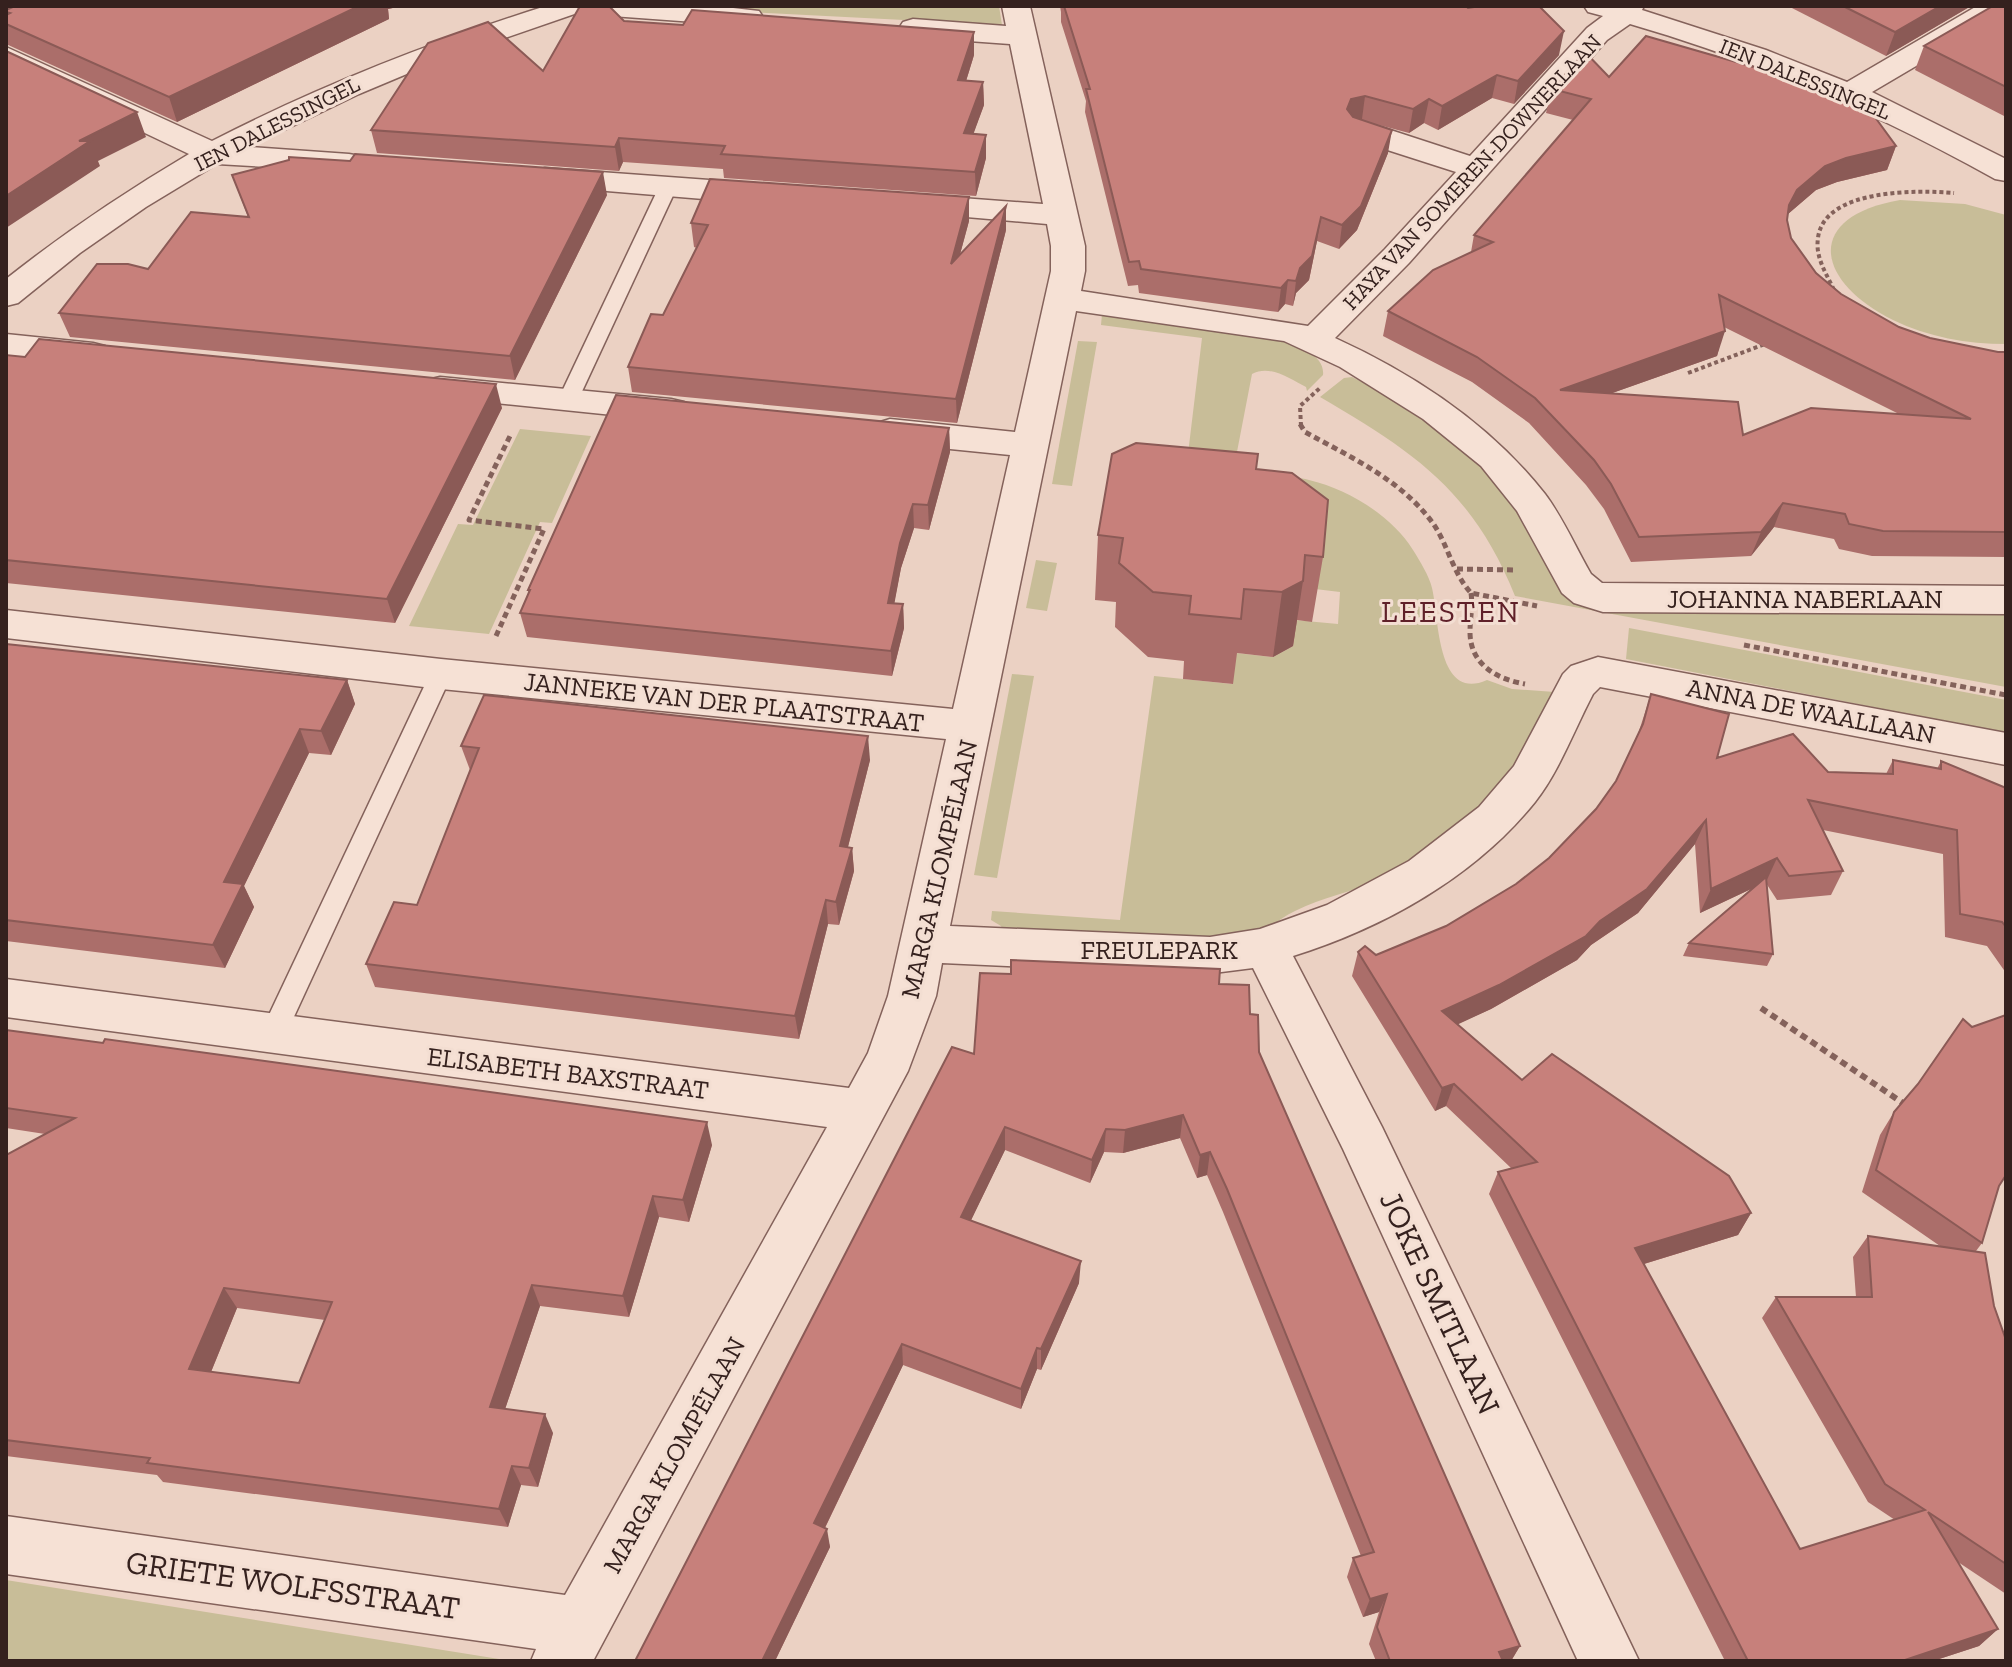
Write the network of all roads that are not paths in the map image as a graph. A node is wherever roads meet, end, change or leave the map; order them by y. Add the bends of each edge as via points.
1 (575, 6) edge
2 (598, 6) edge
3 (1998, 6) edge
4 (1617, 9) edge
5 (776, 19) edge
6 (1019, 21) edge
7 (884, 26) edge
8 (6, 56) edge
9 (1849, 93) junction
10 (1361, 131) edge
11 (214, 154) junction
12 (382, 166) edge
13 (1476, 168) junction
14 (2006, 172) edge
15 (509, 175) edge
16 (668, 187) junction
17 (794, 196) edge
18 (872, 202) edge
19 (1062, 215) junction
20 (6, 296) edge
21 (1063, 299) junction
22 (1314, 340) junction
23 (6, 345) edge
24 (123, 356) edge
25 (404, 384) edge
26 (568, 400) junction
27 (707, 413) edge
28 (861, 428) edge
29 (1031, 445) junction
30 (2006, 600) edge
31 (6, 624) edge
32 (459, 676) junction
33 (1597, 679) joint
34 (972, 726) junction
35 (2006, 749) edge
36 (924, 944) junction
37 (1266, 948) junction
38 (6, 998) edge
39 (273, 1034) junction
40 (862, 1111) junction
41 (6, 1545) edge
42 (570, 1643) edge
43 (1609, 1661) edge

1 - 11 street, IEN DALESSINGEL via 357,83
2 - 5 street
3 - 9 street
4 - 9 street, IEN DALESSINGEL
4 - 13 street, HAYA VAN SOMEREN-DOWNERLAAN
6 - 7 street
6 - 19 street, MARGA KLOMPÉLAAN
8 - 11 street
9 - 14 street, IEN DALESSINGEL
10 - 13 street
11 - 12 street
11 - 20 street, IEN DALESSINGEL via 81,238
13 - 22 street, HAYA VAN SOMEREN-DOWNERLAAN
15 - 16 street
16 - 17 street
16 - 26 lane
18 - 19 street
19 - 21 street, MARGA KLOMPÉLAAN via 1068,246
21 - 22 street via 1272,328
21 - 29 street, MARGA KLOMPÉLAAN
22 - 30 street, JOHANNA NABERLAAN via 1409,392 1494,458 1533,505 1576,583 1588,593 1603,598
23 - 24 street
25 - 26 street
26 - 27 street
28 - 29 street
29 - 34 street, MARGA KLOMPÉLAAN
31 - 32 street, JANNEKE VAN DER PLAATSTRAAT
32 - 34 street, JANNEKE VAN DER PLAATSTRAAT
32 - 39 lane via 366,837
33 - 35 street, ANNA DE WAALLAAN
33 - 37 street, FREULEPARK via 1518,793 1481,830 1394,891
34 - 36 street, MARGA KLOMPÉLAAN
36 - 37 street, FREULEPARK via 1218,956
36 - 40 street, MARGA KLOMPÉLAAN via 891,1057
37 - 43 street, JOKE SMITLAAN via 1364,1142
38 - 39 street, ELISABETH BAXSTRAAT
39 - 40 street, ELISABETH BAXSTRAAT
40 - 42 street, MARGA KLOMPÉLAAN
41 - 42 street, GRIETE WOLFSSTRAAT

